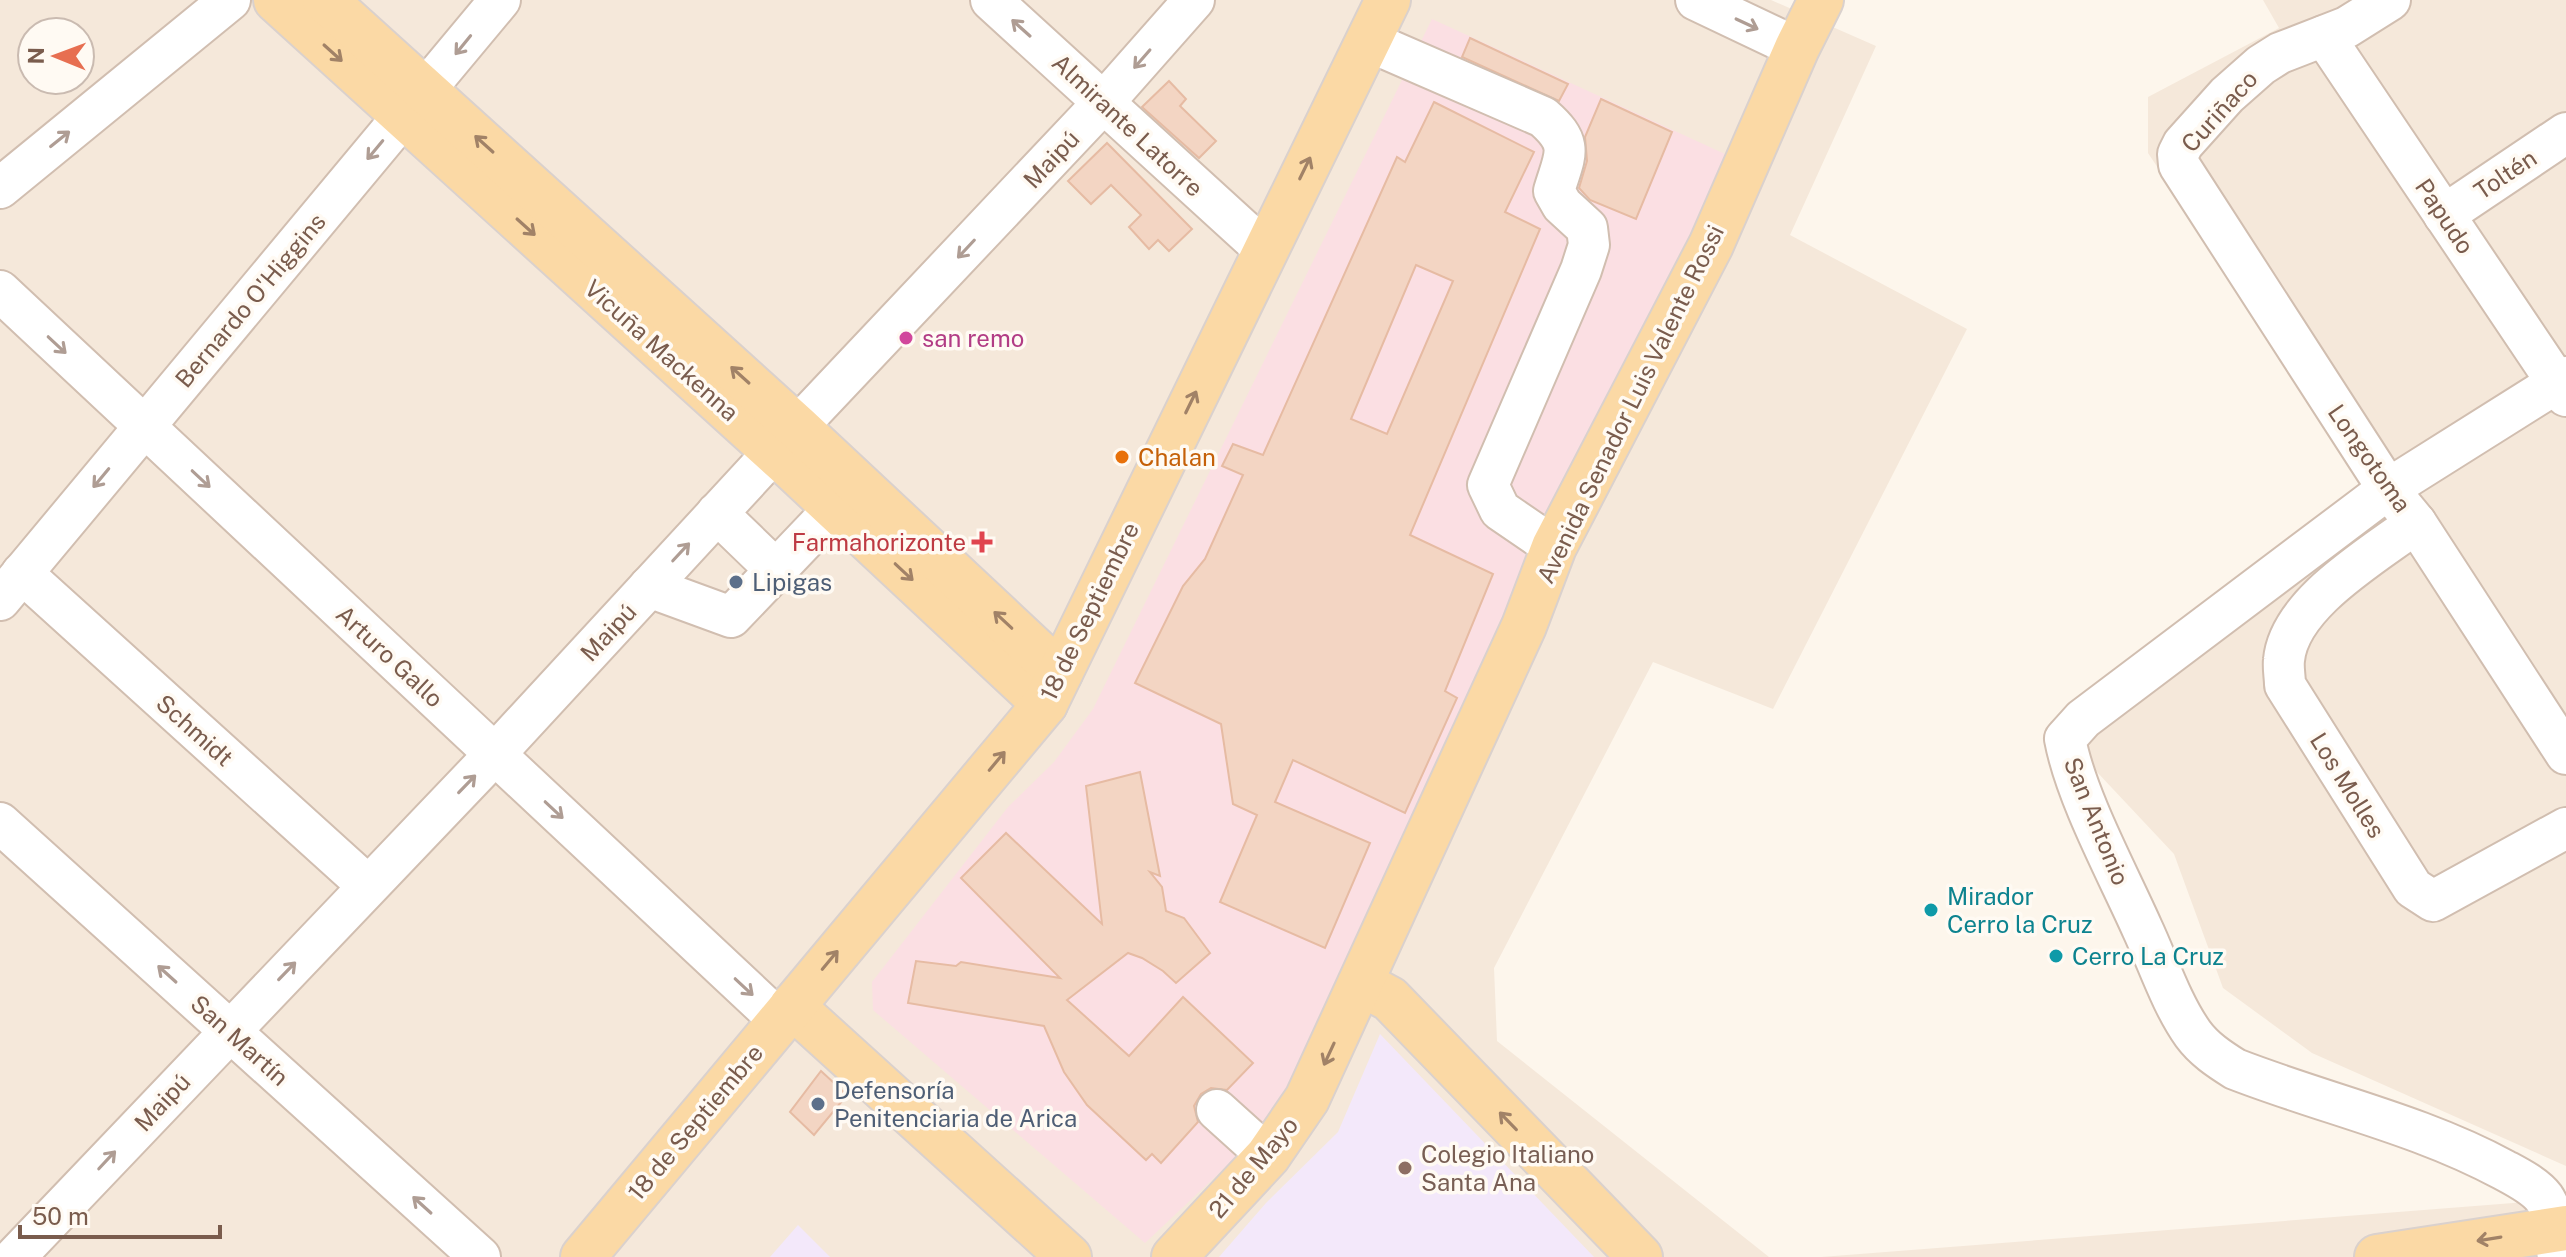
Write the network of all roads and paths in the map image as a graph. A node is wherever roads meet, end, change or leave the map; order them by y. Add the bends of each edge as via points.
1 (230, 0) edge
2 (276, 0) edge
3 (325, 0) edge
4 (500, 0) edge
5 (991, 0) edge
6 (1194, 0) edge
7 (1388, 0) edge
8 (1696, 0) edge
9 (1821, 0) edge
10 (2390, 0) edge
11 (2324, 36) junction
12 (1368, 41) junction
13 (1797, 48) junction
14 (414, 103) junction
15 (1103, 103) junction
16 (2566, 133) edge
17 (2178, 159) joint
18 (0, 188) edge
19 (2444, 215) junction
20 (1265, 250) junction
21 (0, 291) edge
22 (2563, 385) edge
23 (144, 426) junction
24 (786, 440) junction
25 (2388, 489) junction
26 (835, 508) junction
27 (717, 513) junction
28 (2416, 523) junction
29 (1554, 547) junction
30 (776, 570) junction
31 (11, 587) edge
32 (649, 587) junction
33 (1052, 689) junction
34 (495, 754) junction
35 (2566, 754) edge
36 (0, 823) edge
37 (2566, 828) edge
38 (368, 886) junction
39 (1362, 984) junction
40 (786, 1013) junction
41 (230, 1030) junction
42 (1217, 1110) dead end
43 (1268, 1156) junction
44 (2559, 1238) edge
45 (15, 1257) edge
46 (480, 1257) edge
47 (583, 1257) edge
48 (1069, 1257) edge
49 (1174, 1257) edge
50 (1640, 1257) edge
51 (2377, 1257) edge

18 -> 1 street
2 -> 14 main road, Vicuña Mackenna
3 - 14 main road, Vicuña Mackenna
4 -> 14 street, Bernardo O'Higgins
15 -> 5 street, Almirante Latorre
6 -> 15 street, Maipú
7 - 12 main road, 18 de Septiembre
8 -> 13 street
9 - 13 main road, Avenida Senador Luis Valente Rossi
10 - 11 street, Curiñaco
11 - 17 street, Curiñaco via 2280,53 2241,82 2183,144
11 - 19 street, Papudo
20 -> 12 main road, 18 de Septiembre
12 - 29 street via 1543,117 1561,133 1566,151 1554,191 1587,228 1589,245 1488,485 1500,510
13 - 29 main road, Avenida Senador Luis Valente Rossi via 1711,245
14 -> 23 street, Bernardo O'Higgins
14 - 24 main road, Vicuña Mackenna
15 - 20 street, Almirante Latorre
15 -> 24 street, Maipú
16 - 19 street, Toltén
17 - 25 street, Longotoma
19 - 22 street, Papudo
33 -> 20 main road, 18 de Septiembre
21 -> 23 street, Arturo Gallo
22 - 25 street, San Antonio
23 -> 31 street, Bernardo O'Higgins
23 -> 34 street, Arturo Gallo
24 - 26 main road, Vicuña Mackenna
24 - 27 street, Maipú
33 -> 24 main road, Vicuña Mackenna
25 - 28 street, Longotoma
25 - 44 street, San Antonio via 2083,719 2065,739 2068,757 2179,1009 2205,1048 2235,1069 2474,1154 2538,1191 2550,1208
26 - 30 street
26 -> 33 main road, Vicuña Mackenna
27 - 30 street
32 -> 27 street, Maipú
28 - 35 street, Longotoma
28 - 37 street, Los Molles via 2302,615 2284,659 2285,685 2413,888 2433,901
29 - 39 main road, Avenida Senador Luis Valente Rossi via 1524,626
30 - 32 street via 731,617
31 - 38 street, Schmidt
32 - 34 street, Maipú
40 -> 33 main road, 18 de Septiembre
38 -> 34 street, Maipú
34 -> 40 street, Arturo Gallo
41 -> 36 street, San Martín
41 -> 38 street, Maipú
39 -> 43 main road, 21 de Mayo via 1307,1099
50 -> 39 main road via 1390,999
40 - 47 main road, 18 de Septiembre
40 - 48 main road, Arturo Gallo
45 -> 41 street, Maipú
46 -> 41 street, San Martín
42 - 43 street
43 - 49 main road, 21 de Mayo
44 -> 51 main road

